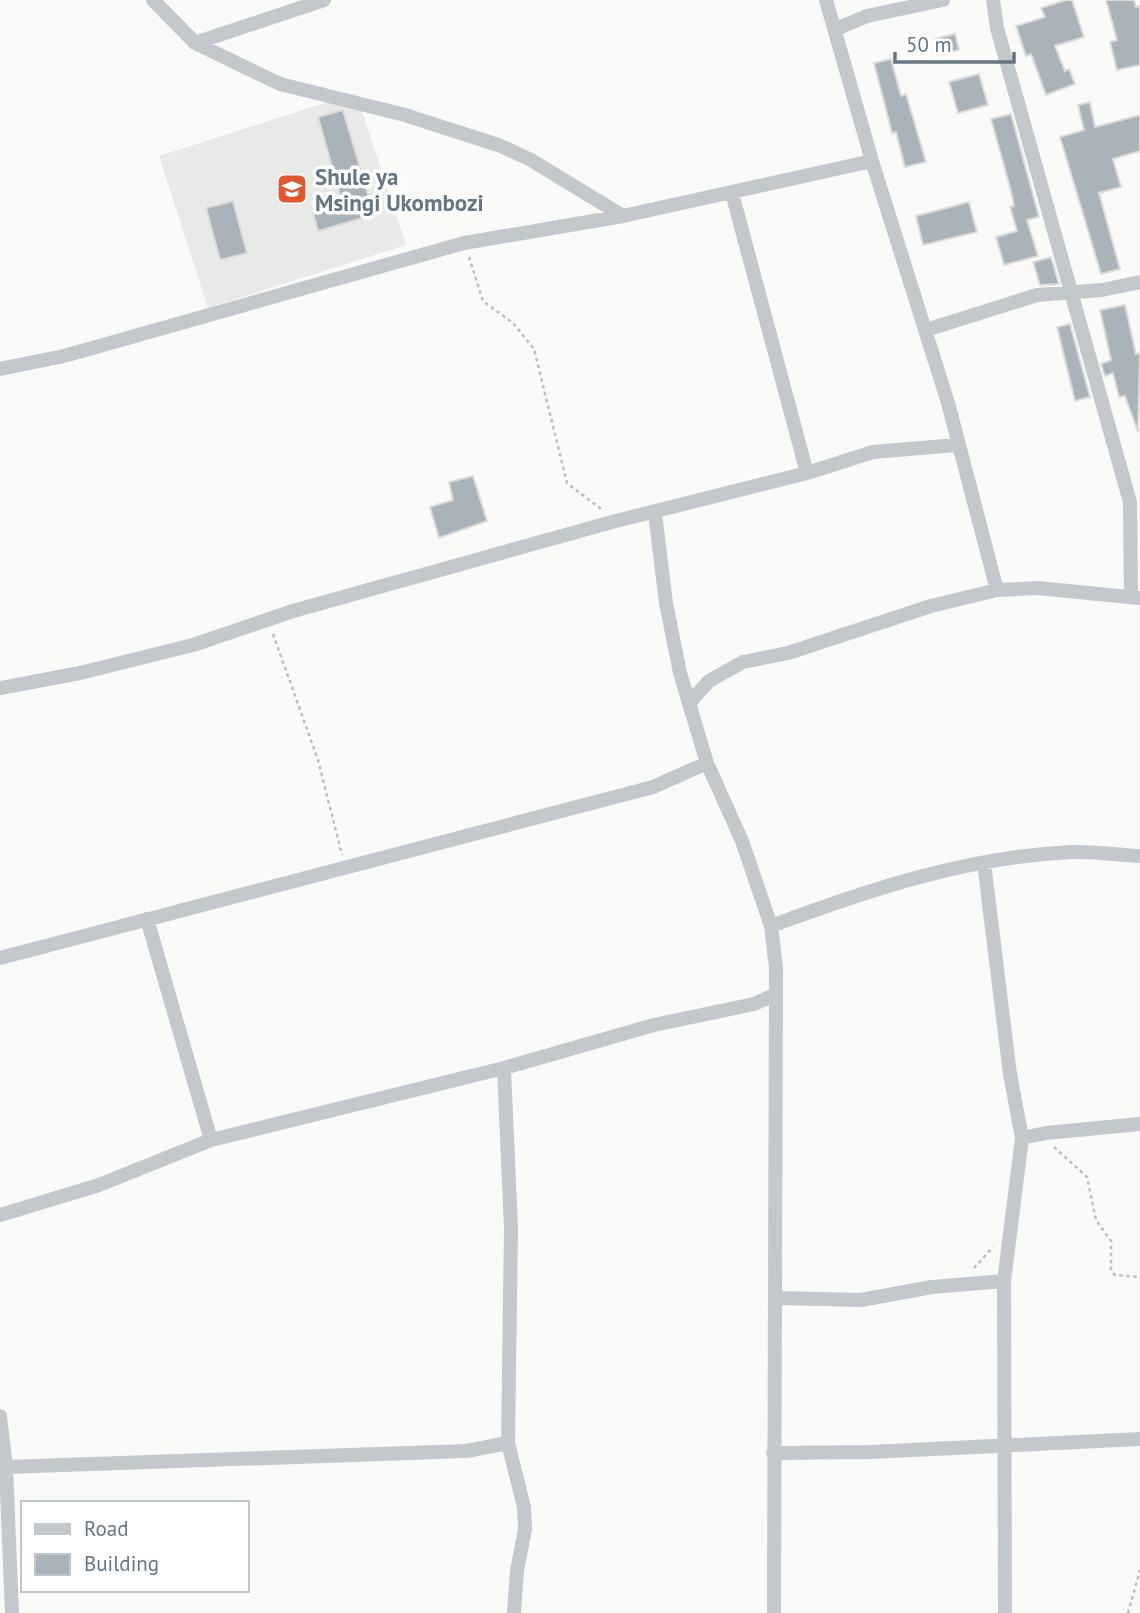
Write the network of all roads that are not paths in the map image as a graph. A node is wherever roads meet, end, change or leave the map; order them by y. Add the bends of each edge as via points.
1 (324, 0) edge
2 (826, 0) edge
3 (943, 0) edge
4 (993, 0) edge
5 (161, 3) edge
6 (836, 29) junction
7 (195, 43) junction
8 (872, 161) junction
9 (732, 193) junction
10 (622, 216) junction
11 (1140, 282) edge
12 (1070, 294) junction
13 (926, 330) junction
14 (0, 369) edge
15 (957, 444) junction
16 (807, 473) junction
17 (1135, 502) edge
18 (655, 513) junction
19 (997, 590) junction
20 (1136, 597) edge
21 (0, 688) edge
22 (691, 701) junction
23 (707, 762) junction
24 (1140, 856) edge
25 (984, 863) junction
26 (147, 919) junction
27 (771, 926) junction
28 (0, 958) edge
29 (776, 994) junction
30 (504, 1068) junction
31 (1140, 1124) edge
32 (1023, 1138) junction
33 (211, 1140) junction
34 (0, 1215) edge
35 (1004, 1281) junction
36 (776, 1298) junction
37 (0, 1416) edge
38 (1140, 1439) edge
39 (508, 1443) junction
40 (1002, 1445) junction
41 (773, 1453) junction
42 (6, 1467) junction
43 (4, 1551) edge
44 (12, 1613) edge
45 (514, 1613) edge
46 (774, 1613) edge
47 (1005, 1613) edge

1 - 7 street
2 - 6 street
3 - 6 street via 867,16
4 - 12 street
5 - 7 street
6 - 8 street
7 - 10 street via 280,84 405,115 501,146
8 - 9 street
8 - 13 street
9 - 10 street
9 - 16 street
10 - 14 street via 464,243 64,356
11 - 12 street
12 - 13 street via 1037,295
12 - 17 street
13 - 15 street
15 - 16 street via 873,452
15 - 19 street
16 - 18 street
17 - 20 street
18 - 21 street via 193,645
18 - 22 street via 666,603 680,673
19 - 20 street via 1038,588
19 - 22 street via 931,606 788,653 743,662 709,681
22 - 23 street
23 - 26 street via 653,787
23 - 27 street
24 - 25 street via 1072,852
25 - 27 street via 915,876
25 - 32 street via 1010,1074
26 - 28 street
26 - 33 street
27 - 29 street
29 - 30 street via 754,1004 654,1025
29 - 36 street
30 - 33 street
30 - 39 street via 511,1229
31 - 32 street
32 - 35 street
33 - 34 street via 99,1185
35 - 36 street via 861,1300
35 - 40 street
36 - 41 street
37 - 42 street
38 - 40 street
39 - 42 street via 466,1451
39 - 45 street via 525,1529
40 - 41 street
40 - 47 street
41 - 46 street
42 - 43 street
43 - 44 street

